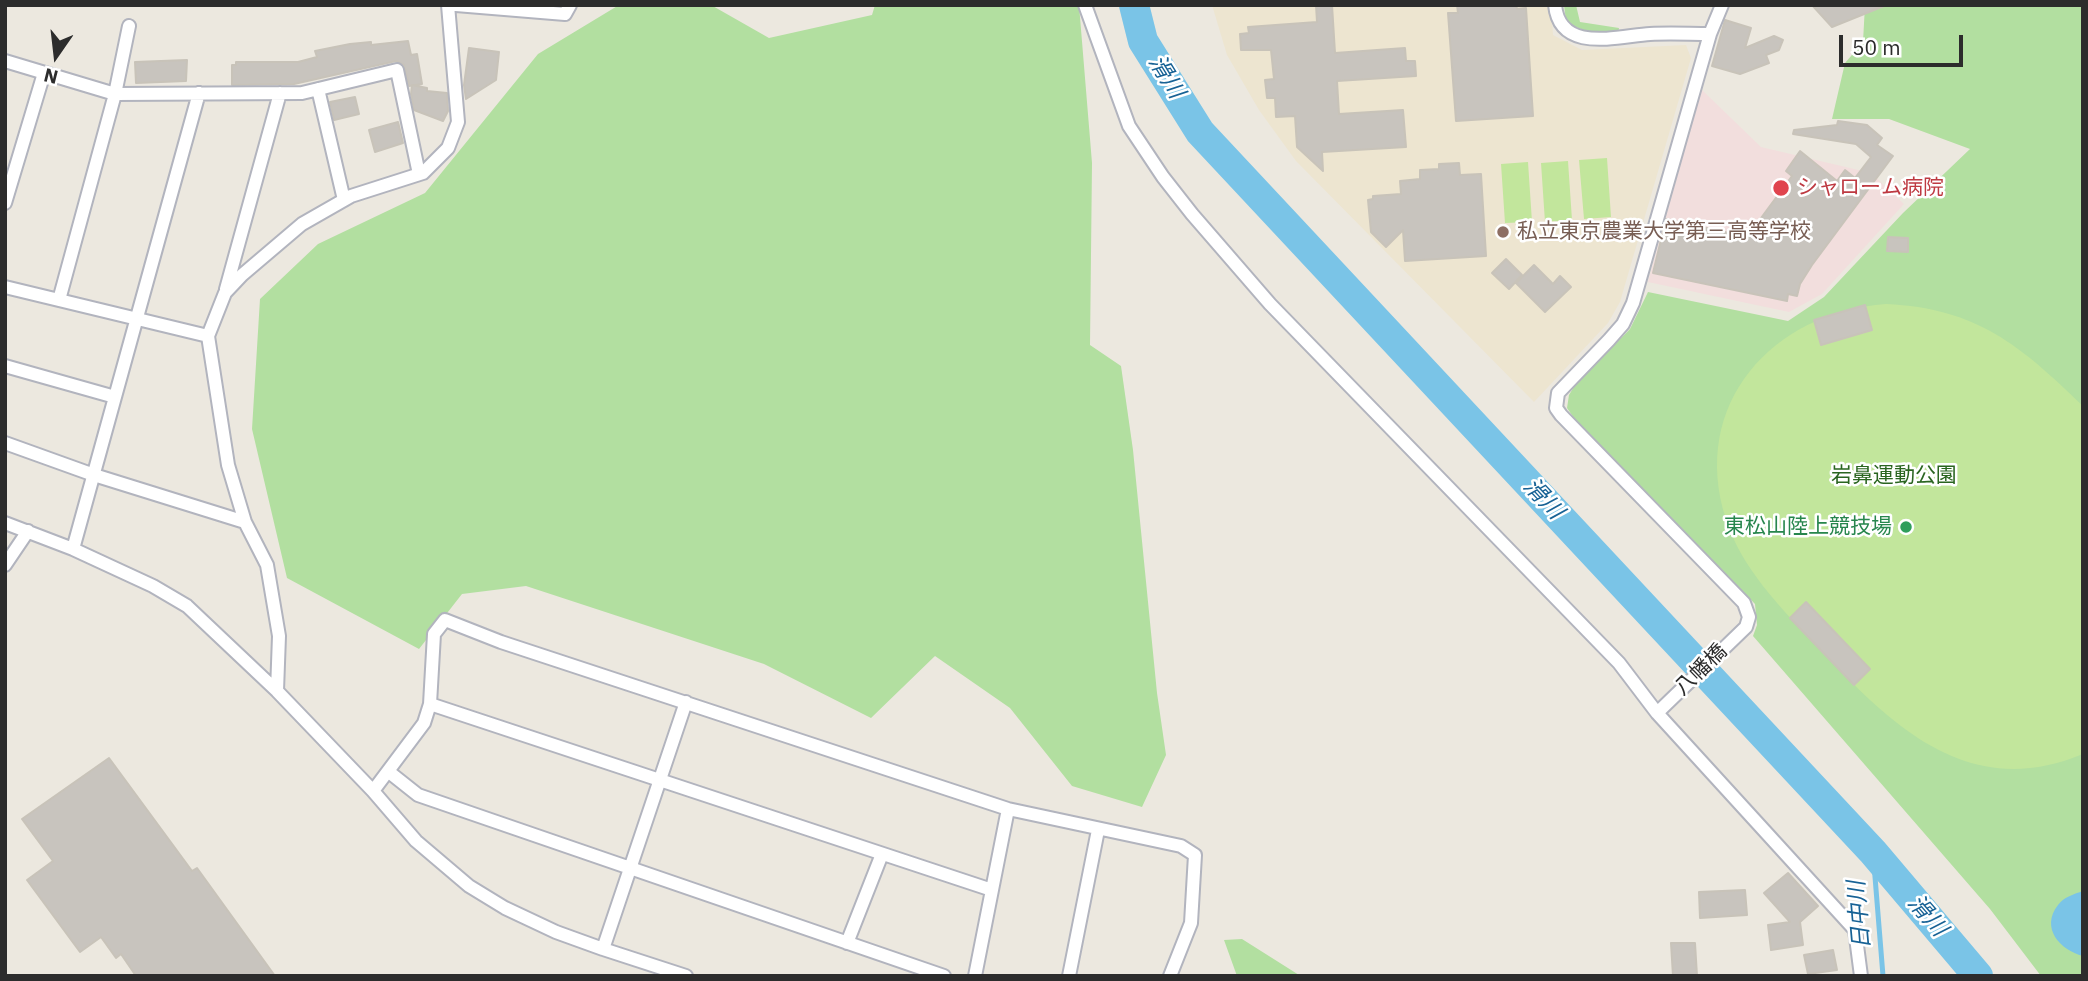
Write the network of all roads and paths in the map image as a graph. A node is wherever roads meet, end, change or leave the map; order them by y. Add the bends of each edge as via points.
1 (448, 5) edge
2 (456, 5) edge
3 (570, 5) edge
4 (1085, 5) edge
5 (1555, 5) edge
6 (1722, 5) edge
7 (129, 26) dead end
8 (1710, 34) junction
9 (5, 61) edge
10 (44, 73) junction
11 (318, 89) junction
12 (116, 93) junction
13 (199, 93) junction
14 (280, 93) junction
15 (419, 174) junction
16 (344, 200) junction
17 (5, 203) edge
18 (5, 287) edge
19 (225, 293) junction
20 (59, 300) junction
21 (136, 319) junction
22 (208, 336) junction
23 (5, 366) edge
24 (115, 397) junction
25 (5, 443) edge
26 (94, 475) junction
27 (245, 522) junction
28 (5, 523) edge
29 (28, 531) junction
30 (74, 549) junction
31 (5, 565) edge
32 (277, 691) junction
33 (686, 702) junction
34 (430, 704) junction
35 (1657, 713) junction
36 (388, 772) junction
37 (659, 781) junction
38 (373, 792) junction
39 (1008, 809) junction
40 (1098, 830) junction
41 (882, 854) junction
42 (629, 869) junction
43 (992, 890) junction
44 (847, 943) junction
45 (603, 950) junction
46 (686, 976) edge
47 (944, 976) edge
48 (975, 976) edge
49 (1069, 976) edge
50 (1170, 976) edge
51 (1861, 976) edge

1 - 15 street via 458,122 448,148
2 - 3 street via 565,14
4 - 35 street via 1129,126 1192,214 1270,304 1619,663
5 - 8 street via 1559,21 1585,39
6 - 8 street
7 - 12 street
8 - 35 street, 八幡橋 via 1633,303 1616,332 1558,393 1556,408 1744,603 1749,617 1746,627
9 - 10 street
10 - 12 street
10 - 17 street
11 - 14 street
11 - 15 street via 397,70
11 - 16 street
12 - 13 street
12 - 20 street
13 - 14 street
13 - 21 street
14 - 19 street
15 - 16 street
16 - 19 street via 302,224
18 - 20 street
19 - 22 street
20 - 21 street
21 - 22 street
21 - 24 street
22 - 27 street via 228,465
23 - 24 street
24 - 26 street
25 - 26 street
26 - 27 street
26 - 30 street
27 - 32 street via 267,565 279,636
28 - 29 street
29 - 30 street
29 - 31 street
30 - 32 street via 187,606
32 - 38 street
33 - 34 street via 445,620 434,634
33 - 37 street
33 - 39 street
34 - 36 street via 424,723
34 - 37 street
35 - 51 street via 1856,930
36 - 38 street
36 - 42 street via 418,795
37 - 41 street
37 - 42 street
38 - 45 street via 416,841 469,886 505,908
39 - 40 street
39 - 43 street
40 - 49 street
40 - 50 street via 1181,846 1195,855 1191,923
41 - 43 street
41 - 44 street
42 - 44 street
42 - 45 street
43 - 48 street
44 - 47 street
45 - 46 street

